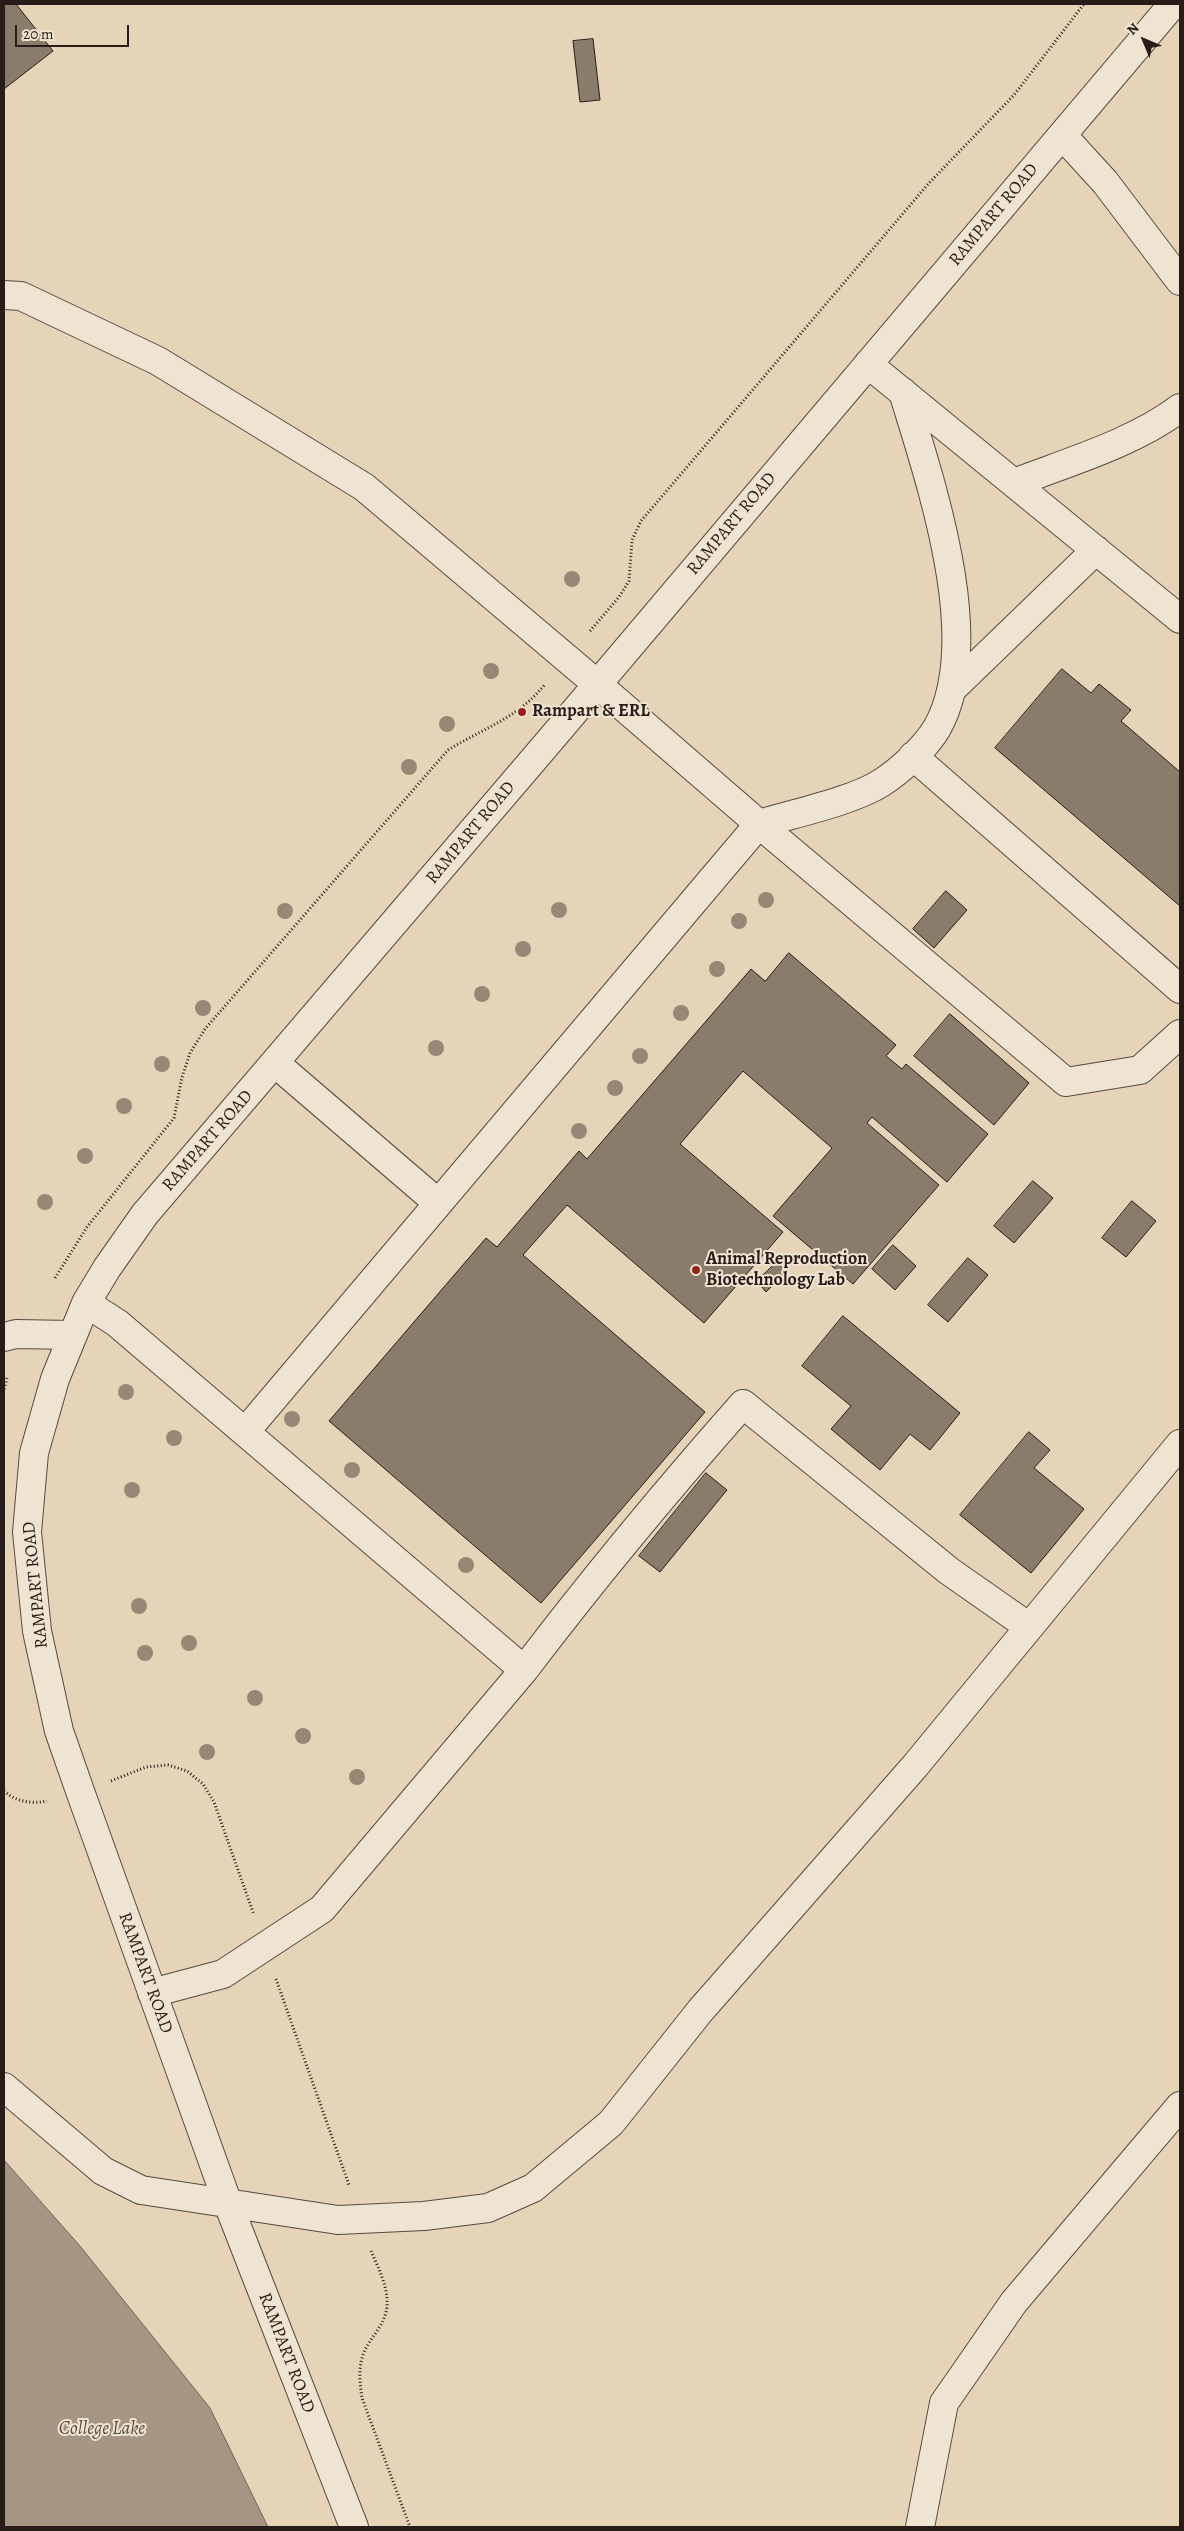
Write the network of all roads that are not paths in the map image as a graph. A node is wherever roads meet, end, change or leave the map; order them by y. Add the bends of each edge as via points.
1 (1173, 4) edge
2 (1062, 135) junction
3 (1180, 281) edge
4 (4, 295) edge
5 (868, 364) junction
6 (902, 392) junction
7 (1180, 408) edge
8 (1014, 483) junction
9 (1096, 550) junction
10 (1180, 619) edge
11 (597, 684) junction
12 (951, 690) junction
13 (913, 756) junction
14 (759, 824) junction
15 (1180, 989) edge
16 (1180, 1034) edge
17 (275, 1063) junction
18 (438, 1203) junction
19 (86, 1303) junction
20 (72, 1335) junction
21 (4, 1337) edge
22 (245, 1432) junction
23 (1180, 1444) edge
24 (1029, 1626) junction
25 (524, 1670) junction
26 (152, 1992) junction
27 (4, 2086) edge
28 (1180, 2106) edge
29 (227, 2201) junction
30 (354, 2527) edge
31 (920, 2527) edge

1 - 2 street, RAMPART ROAD
2 - 3 street via 1105,182
2 - 5 street, RAMPART ROAD
4 - 11 street via 21,296 158,361 364,486
5 - 6 street
5 - 11 street, RAMPART ROAD
6 - 8 street
6 - 12 street via 934,496 949,565 957,635
7 - 8 street via 1163,421 1130,437
8 - 9 street
9 - 10 street
9 - 12 street
11 - 14 street
11 - 17 street, RAMPART ROAD
12 - 13 street via 937,728
13 - 14 street via 880,784
13 - 15 street
14 - 16 street via 1066,1082 1140,1070
14 - 18 street
17 - 18 street
17 - 19 street, RAMPART ROAD via 146,1214
18 - 22 street
19 - 20 street, RAMPART ROAD
19 - 22 street via 117,1324
20 - 21 street via 16,1334
20 - 26 street, RAMPART ROAD via 55,1379 34,1453 27,1532 37,1631 59,1731
22 - 25 street
23 - 24 street
24 - 25 street via 949,1571 743,1404 584,1591
24 - 29 street via 915,1766 700,2011 611,2123 533,2188 488,2208 424,2216 338,2220
25 - 26 street via 322,1909 223,1974
26 - 29 street, RAMPART ROAD
27 - 29 street via 103,2171 142,2190
28 - 31 street via 1014,2302 944,2403
29 - 30 street, RAMPART ROAD

